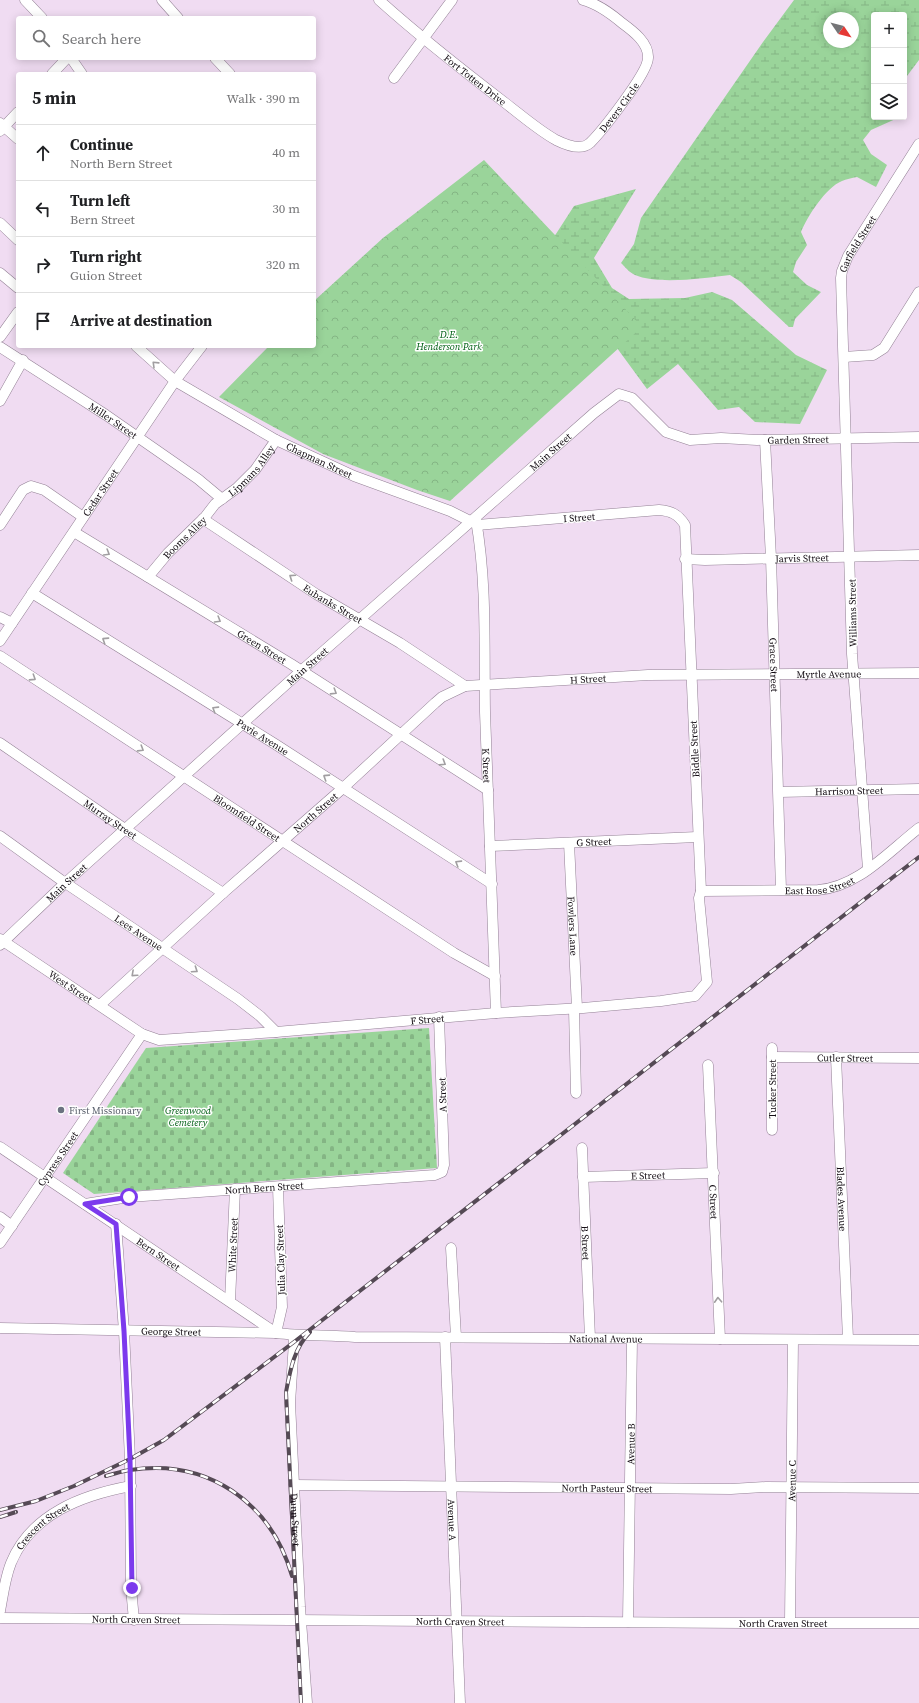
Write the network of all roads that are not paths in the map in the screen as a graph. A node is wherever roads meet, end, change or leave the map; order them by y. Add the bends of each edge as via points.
1 (26, 0) edge
2 (162, 0) edge
3 (379, 0) edge
4 (452, 0) edge
5 (583, 0) edge
6 (40, 16) edge
7 (176, 16) edge
8 (423, 39) junction
9 (65, 60) edge
10 (72, 60) edge
11 (217, 60) edge
12 (54, 72) edge
13 (81, 72) edge
14 (228, 72) edge
15 (394, 78) dead end
16 (16, 114) edge
17 (1, 127) edge
18 (16, 138) edge
19 (919, 144) edge
20 (579, 148) joint
21 (0, 223) edge
22 (16, 238) edge
23 (0, 273) edge
24 (16, 286) edge
25 (919, 292) edge
26 (16, 315) edge
27 (0, 337) edge
28 (0, 347) edge
29 (138, 348) edge
30 (200, 348) edge
31 (844, 357) junction
32 (23, 360) junction
33 (175, 381) junction
34 (0, 401) edge
35 (137, 436) junction
36 (677, 437) joint
37 (845, 437) junction
38 (919, 437) edge
39 (276, 440) junction
40 (765, 440) junction
41 (222, 498) junction
42 (680, 516) joint
43 (83, 517) junction
44 (203, 519) junction
45 (475, 521) junction
46 (0, 525) edge
47 (74, 532) junction
48 (919, 555) edge
49 (850, 556) junction
50 (771, 558) junction
51 (685, 559) junction
52 (148, 577) junction
53 (32, 593) junction
54 (0, 617) edge
55 (360, 620) junction
56 (12, 623) junction
57 (0, 641) edge
58 (0, 656) edge
59 (301, 671) junction
60 (919, 673) edge
61 (775, 675) junction
62 (854, 675) junction
63 (691, 676) junction
64 (485, 684) junction
65 (465, 686) junction
66 (241, 725) junction
67 (401, 735) junction
68 (0, 743) edge
69 (184, 777) junction
70 (343, 788) junction
71 (861, 789) junction
72 (919, 789) edge
73 (488, 790) junction
74 (778, 792) junction
75 (919, 828) edge
76 (125, 830) junction
77 (0, 836) edge
78 (697, 836) junction
79 (282, 841) junction
80 (569, 843) junction
81 (490, 846) junction
82 (868, 869) junction
83 (65, 883) junction
84 (492, 884) junction
85 (781, 890) junction
86 (701, 891) junction
87 (223, 893) junction
88 (1, 941) edge
89 (163, 948) junction
90 (495, 976) junction
91 (707, 982) joint
92 (100, 1005) junction
93 (575, 1008) junction
94 (496, 1013) junction
95 (439, 1017) junction
96 (276, 1032) junction
97 (142, 1034) junction
98 (772, 1052) joint
99 (836, 1057) junction
100 (919, 1058) edge
101 (708, 1065) dead end
102 (576, 1093) dead end
103 (772, 1130) dead end
104 (0, 1147) edge
105 (582, 1148) dead end
106 (442, 1172) joint
107 (714, 1173) junction
108 (45, 1177) junction
109 (583, 1178) junction
110 (278, 1186) junction
111 (235, 1189) junction
112 (85, 1204) junction
113 (0, 1217) edge
114 (116, 1224) junction
115 (12, 1226) junction
116 (0, 1244) edge
117 (451, 1248) dead end
118 (230, 1301) junction
119 (0, 1328) edge
120 (124, 1331) junction
121 (276, 1333) junction
122 (293, 1335) junction
123 (445, 1337) junction
124 (456, 1337) junction
125 (590, 1338) junction
126 (632, 1338) junction
127 (720, 1339) junction
128 (793, 1340) junction
129 (848, 1340) junction
130 (919, 1340) edge
131 (294, 1485) junction
132 (131, 1486) junction
133 (451, 1486) junction
134 (630, 1487) junction
135 (792, 1488) junction
136 (919, 1488) edge
137 (0, 1611) edge
138 (0, 1618) edge
139 (134, 1620) junction
140 (301, 1620) junction
141 (457, 1621) junction
142 (628, 1622) junction
143 (790, 1622) junction
144 (919, 1623) edge
145 (307, 1703) edge
146 (460, 1703) edge

1 - 6 street
2 - 7 street
3 - 8 street, Fort Totten Drive
4 - 8 street
5 - 20 street, Devers Circle via 605,10 637,35 644,44 648,58 643,72 614,115 586,147
8 - 15 street
8 - 20 street, Fort Totten Drive via 550,136
9 - 12 street
10 - 13 street
11 - 14 street
16 - 17 street
17 - 18 street
19 - 31 street, Garfield Street via 844,263 841,295
21 - 22 street
23 - 24 street
25 - 31 street via 888,342 878,353 866,357
26 - 27 street
28 - 32 street, Miller Street
33 -> 29 street, Chapman Street
30 - 33 street, Cedar Street
31 - 37 street, Williams Street
32 - 34 street
32 - 35 street, Miller Street
33 - 35 street, Cedar Street
33 - 39 street, Chapman Street
35 - 41 street, Miller Street
35 - 43 street, Cedar Street
36 - 40 street, Garden Street via 690,440
36 - 45 street, Main Street via 666,432 632,398 619,394 594,413
37 - 38 street, Garden Street
37 - 40 street, Garden Street
37 - 49 street, Williams Street
39 - 41 street, Lipmans Alley via 255,470 237,488
39 - 45 street, Chapman Street via 354,476
40 - 50 street, Grace Street
41 - 44 street, Booms Alley
42 - 45 street, I Street via 659,510
42 - 51 street, Biddle Street via 685,524
43 - 46 street via 44,490 31,486 23,490
43 - 47 street, Cedar Street
44 - 52 street, Booms Alley via 168,553
55 -> 44 street, Eubanks Street
45 - 55 street, Main Street
45 - 64 street, K Street via 482,555
47 -> 52 street, Green Street
47 - 53 street, Cedar Street
48 - 49 street, Jarvis Street
49 - 50 street, Jarvis Street
49 - 62 street, Williams Street
50 - 51 street, Jarvis Street
50 - 61 street, Grace Street
51 - 63 street, Biddle Street
52 -> 59 street, Green Street
53 - 56 street, Cedar Street
66 -> 53 street, Pavie Avenue
54 - 56 street
55 - 59 street, Main Street
55 - 65 street, Eubanks Street
56 - 57 street, Cedar Street
58 -> 69 street, Bloomfield Street
59 - 66 street, Main Street
59 -> 67 street, Green Street
60 - 62 street, Myrtle Avenue
61 - 62 street, Myrtle Avenue
61 - 63 street, Myrtle Avenue
61 - 74 street, Grace Street
62 - 71 street, Williams Street
63 - 64 street, H Street via 648,675
63 - 78 street, Biddle Street
64 - 65 street, North Street
64 - 73 street, K Street
65 - 67 street, North Street via 442,697
66 - 69 street, Main Street
70 -> 66 street, Pavie Avenue
67 - 70 street, North Street
67 -> 73 street, Green Street
68 - 76 street, Murray Street
69 - 76 street, Main Street
69 - 79 street, Bloomfield Street
70 - 79 street, North Street
84 -> 70 street, Pavie Avenue
71 - 72 street, Harrison Street
71 - 74 street, Harrison Street
71 - 82 street, Williams Street
73 - 81 street, K Street
74 - 85 street, Grace Street
75 - 82 street, East Rose Street
76 - 83 street, Main Street
76 - 87 street, Murray Street
77 - 83 street, Lees Avenue
78 - 80 street, G Street
78 - 86 street, Biddle Street
79 - 87 street, North Street
79 - 90 street, Bloomfield Street via 454,953
80 - 81 street, G Street
80 - 93 street, Fowlers Lane
81 - 84 street, K Street
82 - 85 street, East Rose Street via 850,881 832,888
83 - 88 street, Main Street
83 - 89 street, Lees Avenue
84 - 90 street, K Street
85 - 86 street, East Rose Street
86 - 91 street, Biddle Street via 700,918
87 - 89 street, North Street
88 - 92 street, West Street
89 -> 92 street, North Street
89 -> 96 street, Lees Avenue via 238,999
90 - 94 street, K Street
91 - 93 street, F Street via 695,996 686,998
92 - 97 street, West Street
93 - 94 street, F Street
93 - 102 street
94 - 95 street, F Street
95 - 96 street, F Street
95 - 106 street, A Street via 444,1165
96 - 97 street, F Street via 159,1040
97 - 108 street, Cypress Street
98 - 99 street, Cutler Street
98 - 103 street, Tucker Street
99 - 100 street, Cutler Street
99 - 129 street, Blades Avenue
101 - 107 street, C Street
104 - 108 street, Bern Street
105 - 109 street, B Street
106 - 110 street, North Bern Street via 435,1175
107 - 109 street, E Street
127 -> 107 street, C Street
108 - 112 street, Bern Street
108 - 115 street, Cypress Street
109 - 125 street, B Street
110 - 111 street, North Bern Street
110 - 121 street, Julia Clay Street via 282,1307
111 - 112 street, North Bern Street via 129,1197
111 - 118 street, White Street
112 - 114 street, Bern Street
113 - 115 street
114 - 118 street, Bern Street
114 - 120 street
115 - 116 street, Cypress Street
117 - 124 street
118 - 121 street, Bern Street
119 - 120 street, George Street
120 - 121 street, George Street
120 - 132 street
121 - 122 street, George Street
122 - 123 street, National Avenue
122 - 131 street, Dunn Street via 290,1403
123 - 124 street, National Avenue
123 - 133 street, Avenue A
124 - 125 street, National Avenue
125 - 126 street, National Avenue
126 - 127 street, National Avenue
126 - 134 street, Avenue B
127 - 128 street, National Avenue
128 - 129 street, National Avenue
128 - 135 street, Avenue C
129 - 130 street, National Avenue
131 - 133 street, North Pasteur Street
131 - 140 street, Dunn Street
132 - 137 street, Crescent Street via 102,1493 60,1509 41,1522 22,1543 11,1563
132 - 139 street via 131,1580
133 - 134 street, North Pasteur Street
133 - 141 street, Avenue A
134 - 135 street, North Pasteur Street
134 - 142 street, Avenue B
135 - 136 street, North Pasteur Street
135 - 143 street, Avenue C
138 - 139 street, North Craven Street
139 - 140 street, North Craven Street
140 - 141 street, North Craven Street
140 - 145 street, Dunn Street
141 - 142 street, North Craven Street
141 - 146 street, Avenue A
142 - 143 street, North Craven Street
143 - 144 street, North Craven Street

